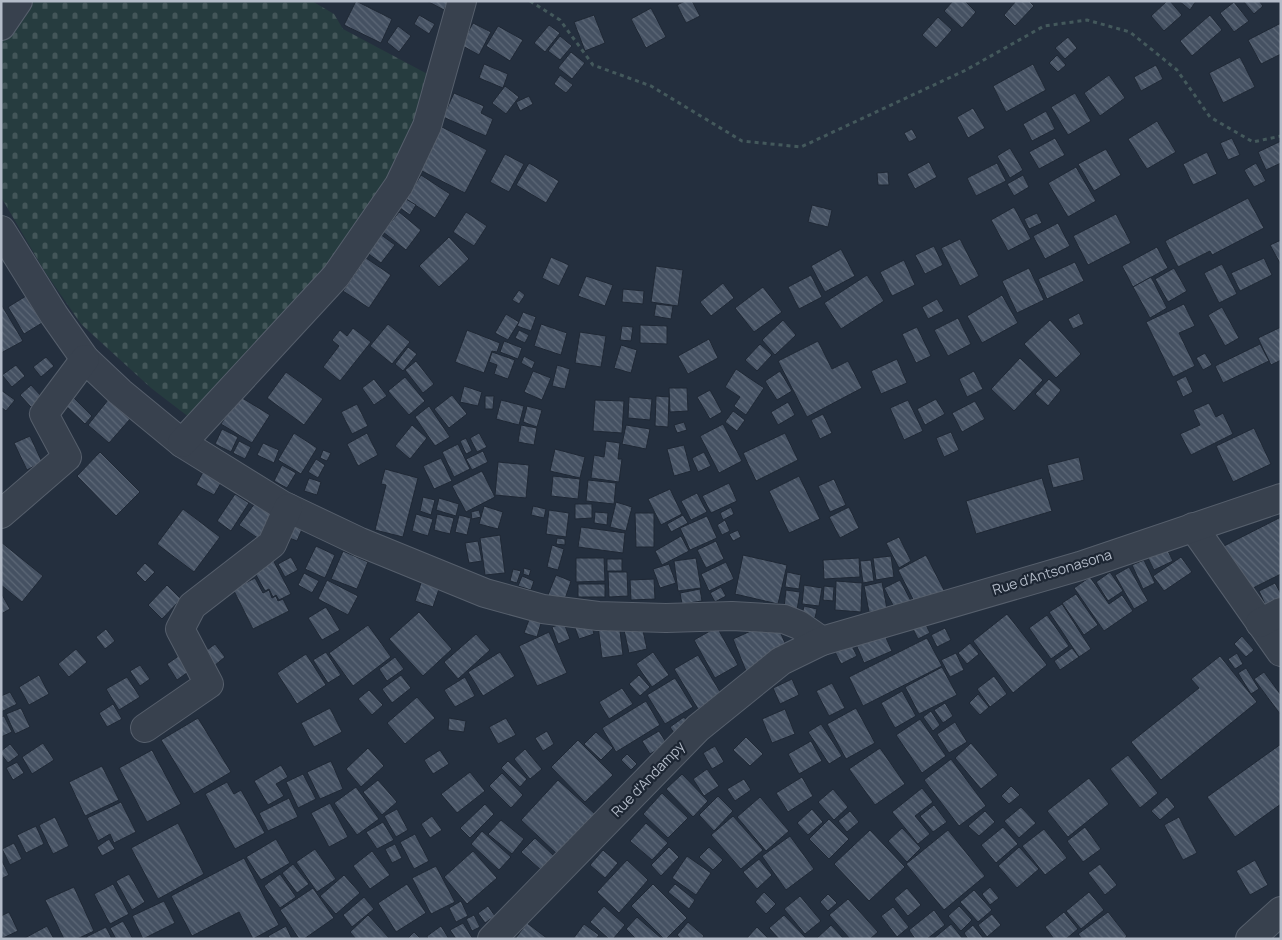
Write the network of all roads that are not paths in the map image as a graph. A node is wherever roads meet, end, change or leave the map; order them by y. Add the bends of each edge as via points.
1 (18, 1) edge
2 (462, 1) edge
3 (1, 26) edge
4 (1, 230) edge
5 (85, 359) junction
6 (182, 443) junction
7 (1281, 498) edge
8 (288, 508) junction
9 (1, 514) edge
10 (1193, 526) junction
11 (1270, 617) edge
12 (822, 641) junction
13 (1281, 652) edge
14 (145, 728) dead end
15 (1281, 911) edge
16 (492, 939) edge
17 (1250, 939) edge

1 - 3 street
2 - 6 street via 427,126 399,185 336,276
4 - 5 street
5 - 6 street
5 - 9 street via 44,414 67,456
6 - 8 street
7 - 10 street, Rue d'Antsonasona
8 - 12 street via 360,542 485,593 543,609 598,616 732,616 784,620 799,624
8 - 14 street via 272,544 192,606 180,628 209,684
10 - 11 street
10 - 12 street, Rue d'Antsonasona via 1080,566
11 - 13 street
12 - 16 street, Rue d'Andampy via 781,661 698,728
15 - 17 street

